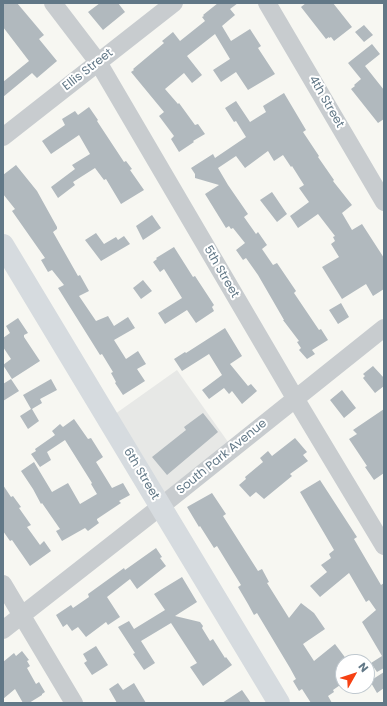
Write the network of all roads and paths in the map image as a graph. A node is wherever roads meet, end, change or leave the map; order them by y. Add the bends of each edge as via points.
1 (53, 3) edge
2 (174, 3) edge
3 (267, 3) edge
4 (98, 62) junction
5 (3, 137) edge
6 (384, 202) edge
7 (3, 245) edge
8 (384, 328) edge
9 (295, 398) junction
10 (160, 507) junction
11 (384, 546) edge
12 (3, 584) edge
13 (22, 615) junction
14 (3, 630) edge
15 (74, 703) edge
16 (279, 703) edge

1 - 4 street, 5th Street
2 - 4 street, Ellis Street
3 - 6 street, 4th Street
4 - 5 street, Ellis Street
4 - 9 street, 5th Street
7 - 10 main road, 6th Street
8 - 9 street, South Park Avenue
9 - 10 street, South Park Avenue
9 - 11 street, 5th Street
10 - 13 street, South Park Avenue
10 - 16 main road, 6th Street
12 - 13 street
13 - 14 street, South Park Avenue
13 - 15 street

